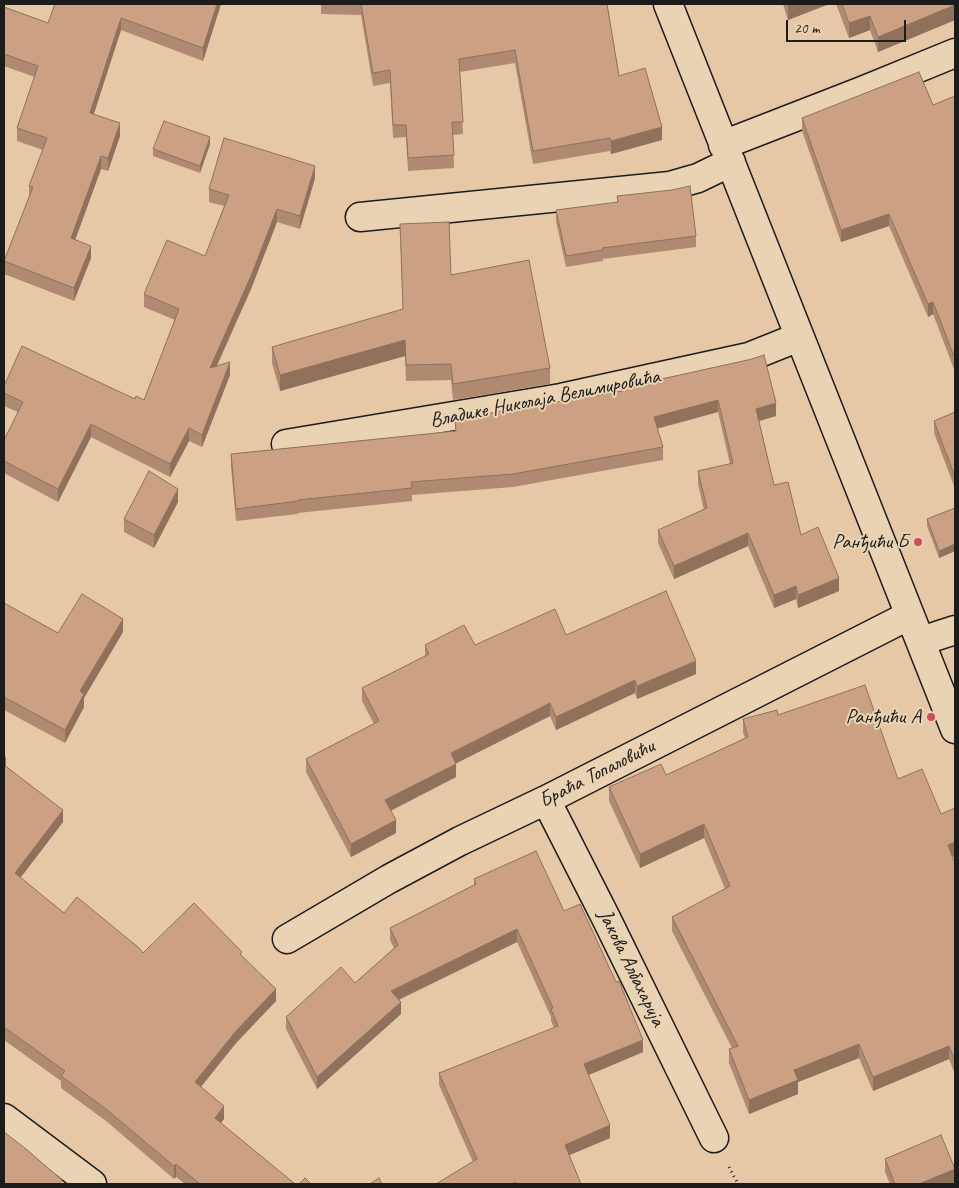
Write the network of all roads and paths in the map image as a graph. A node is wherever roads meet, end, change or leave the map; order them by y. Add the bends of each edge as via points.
1 (668, 4) edge
2 (955, 53) edge
3 (727, 154) junction
4 (360, 218) dead end
5 (800, 337) junction
6 (286, 444) dead end
7 (910, 615) junction
8 (955, 630) edge
9 (921, 641) junction
10 (955, 728) edge
11 (546, 800) junction
12 (287, 939) dead end
13 (4, 1118) edge
14 (714, 1138) dead end
15 (92, 1184) edge

1 - 3 street
2 - 3 street via 862,91
3 - 4 street via 698,178 670,186
3 - 5 street
5 - 6 street, Владике Николаја Велимировића via 749,357 561,398
5 - 7 street
7 - 9 street
7 - 11 street, Браћа Топаловићи
8 - 9 street
9 - 10 street
11 - 12 street, Браћа Топаловићи via 389,879
11 - 14 street, Јакова Албахарија
13 - 15 street

